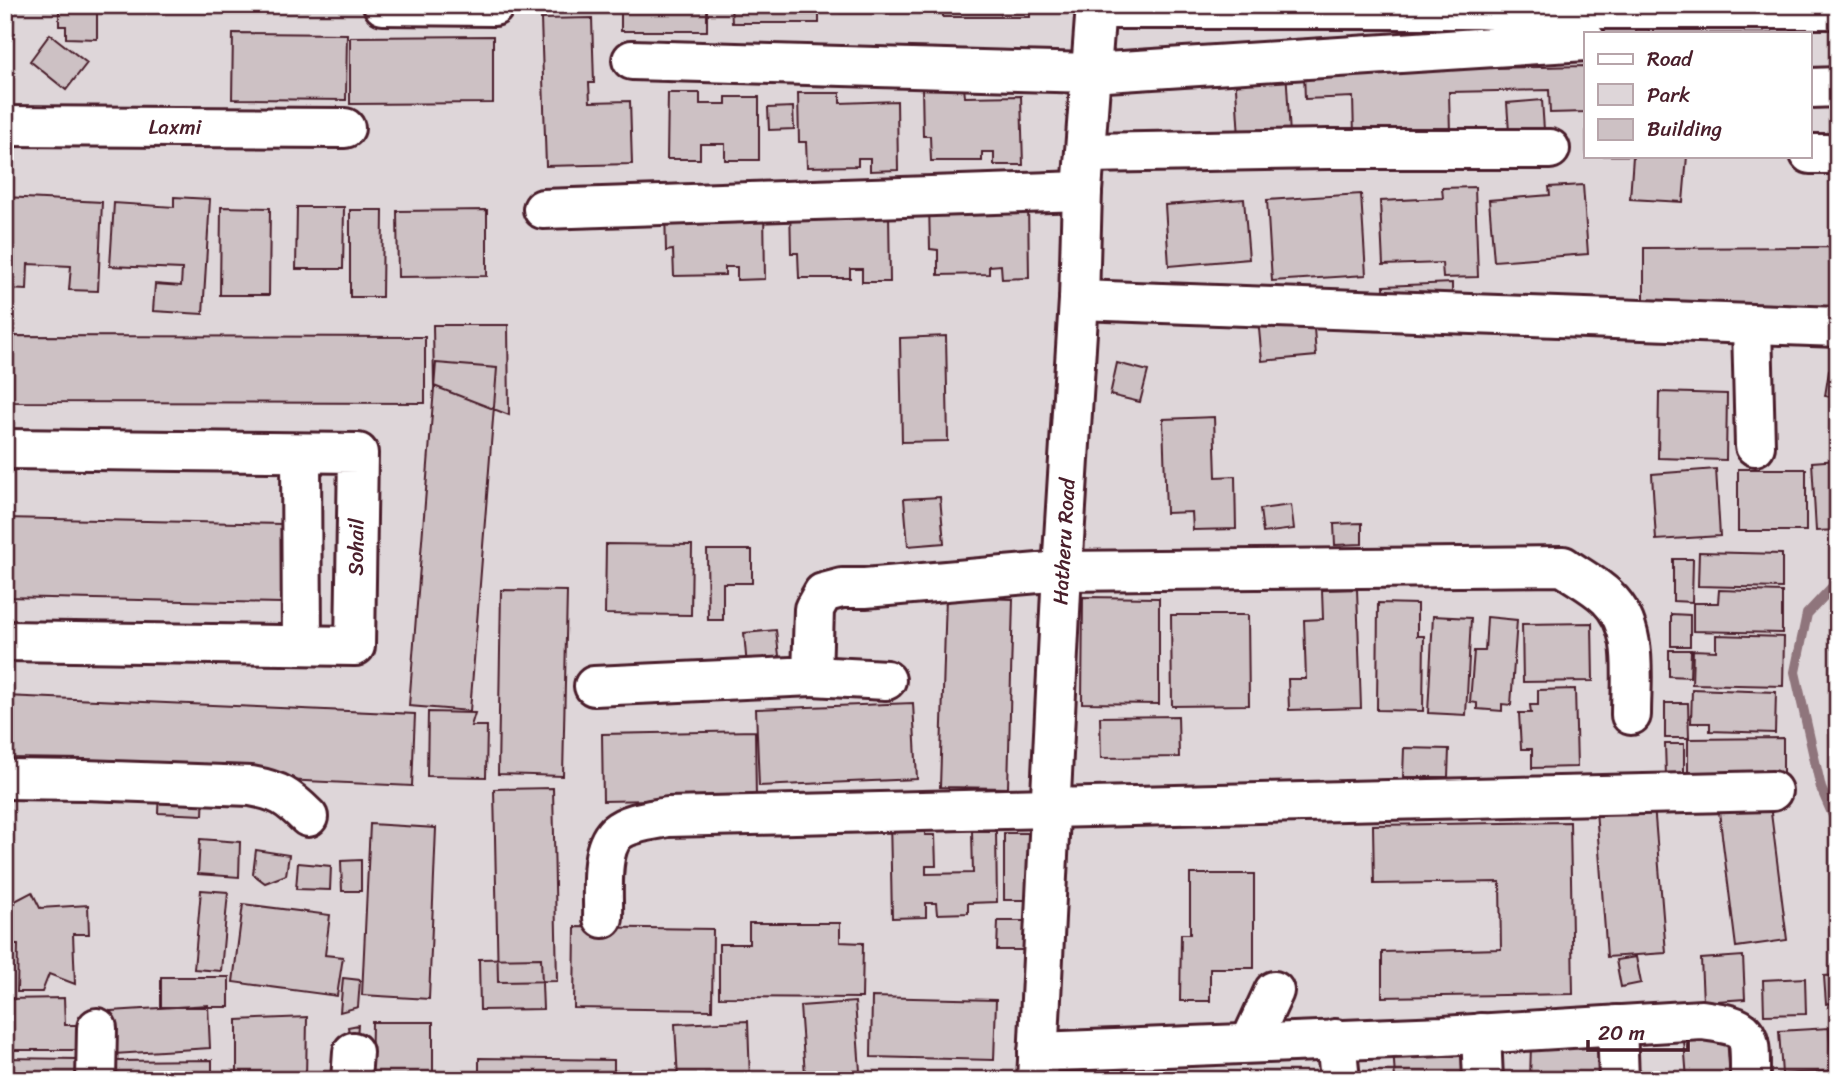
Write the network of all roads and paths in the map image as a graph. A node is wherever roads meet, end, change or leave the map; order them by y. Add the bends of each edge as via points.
1 (383, 5) edge
2 (494, 6) edge
3 (1096, 7) edge
4 (1838, 9) edge
5 (1584, 41) edge
6 (632, 60) dead end
7 (1091, 73) junction
8 (1838, 87) edge
9 (1812, 88) edge
10 (5, 126) edge
11 (345, 128) dead end
12 (1550, 149) dead end
13 (1085, 153) junction
14 (1812, 154) edge
15 (1838, 154) edge
16 (1082, 191) junction
17 (542, 209) dead end
18 (1079, 300) junction
19 (1752, 326) junction
20 (1838, 327) edge
21 (1755, 446) dead end
22 (5, 449) edge
23 (301, 453) junction
24 (1062, 571) junction
25 (5, 641) edge
26 (302, 645) junction
27 (812, 676) junction
28 (886, 680) dead end
29 (594, 686) dead end
30 (1630, 715) dead end
31 (5, 779) edge
32 (1772, 791) dead end
33 (1049, 810) junction
34 (308, 817) dead end
35 (603, 918) dead end
36 (1274, 991) dead end
37 (1617, 1025) junction
38 (97, 1028) dead end
39 (1481, 1033) junction
40 (1336, 1040) junction
41 (1250, 1043) junction
42 (1037, 1066) edge
43 (96, 1080) edge
44 (1340, 1080) edge
45 (1483, 1080) edge
46 (1619, 1080) edge
47 (1750, 1080) edge

1 - 2 street
3 - 4 street
3 - 7 street, Hatheru Road
5 - 7 street
6 - 7 street
7 - 13 street, Hatheru Road
8 - 9 street
10 - 11 street, Laxmi
12 - 13 street
13 - 16 street, Hatheru Road
14 - 15 street
16 - 17 street
16 - 18 street, Hatheru Road
18 - 19 street
18 - 24 street, Hatheru Road
19 - 20 street
19 - 21 street
22 - 23 street, Sohail
23 - 26 street
23 - 26 street, Sohail via 358,453 355,646
24 - 27 street via 823,593 814,609
24 - 30 street via 1563,566 1621,612 1631,641
24 - 33 street, Hatheru Road
25 - 26 street, Sohail
27 - 28 street
27 - 29 street
31 - 34 street via 251,786 289,798
32 - 33 street
33 - 35 street via 668,817 617,833 604,852
33 - 42 street, Hatheru Road
36 - 41 street
37 - 39 street
37 - 46 street
37 - 47 street via 1702,1020 1730,1024 1750,1040
38 - 43 street
39 - 40 street
39 - 45 street
40 - 41 street
40 - 44 street
41 - 42 street

